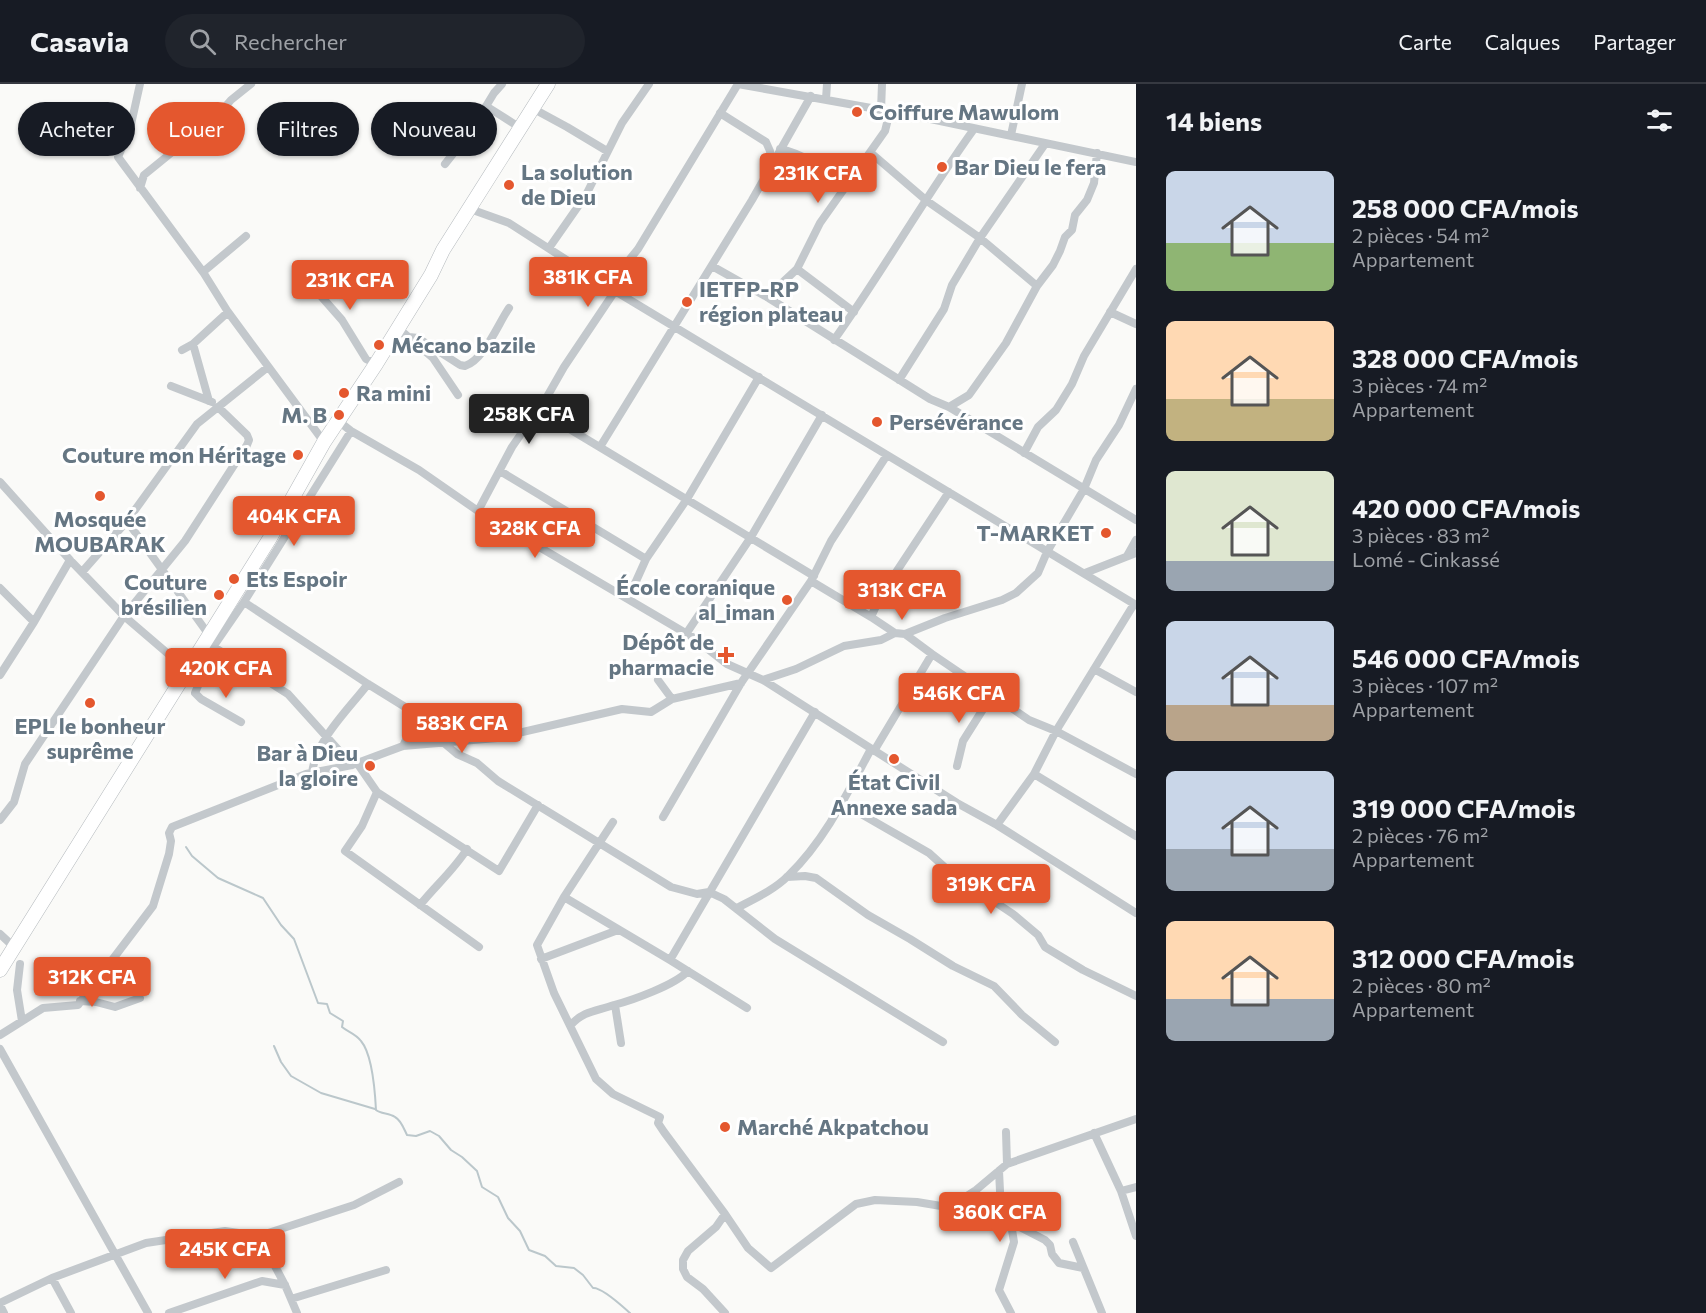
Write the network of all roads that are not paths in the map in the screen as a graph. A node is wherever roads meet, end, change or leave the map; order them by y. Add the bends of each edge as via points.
1 (140, 84) edge
2 (251, 84) edge
3 (502, 84) edge
4 (548, 84) edge
5 (649, 84) edge
6 (738, 84) edge
7 (827, 84) edge
8 (882, 84) edge
9 (1022, 84) edge
10 (811, 96) junction
11 (826, 99) junction
12 (489, 102) edge
13 (532, 108) junction
14 (881, 110) junction
15 (720, 112) junction
16 (497, 113) edge
17 (519, 127) junction
18 (974, 129) junction
19 (1011, 135) junction
20 (1045, 144) junction
21 (780, 149) junction
22 (607, 151) junction
23 (871, 153) junction
24 (1097, 153) junction
25 (451, 156) edge
26 (1136, 162) edge
27 (445, 164) dead end
28 (770, 166) junction
29 (847, 184) junction
30 (140, 188) junction
31 (927, 201) junction
32 (470, 208) junction
33 (246, 236) dead end
34 (980, 238) junction
35 (549, 248) junction
36 (712, 266) junction
37 (1136, 268) edge
38 (797, 269) junction
39 (203, 272) junction
40 (306, 279) dead end
41 (1037, 286) junction
42 (612, 288) junction
43 (767, 297) junction
44 (509, 308) dead end
45 (228, 312) junction
46 (854, 312) junction
47 (1110, 312) junction
48 (1136, 324) edge
49 (675, 326) junction
50 (404, 333) junction
51 (834, 340) junction
52 (193, 344) junction
53 (182, 350) dead end
54 (376, 364) junction
55 (268, 367) junction
56 (759, 377) junction
57 (899, 380) junction
58 (171, 386) dead end
59 (1136, 389) edge
60 (458, 395) dead end
61 (209, 401) junction
62 (220, 405) junction
63 (949, 407) junction
64 (538, 410) junction
65 (822, 415) junction
66 (337, 420) junction
67 (351, 431) junction
68 (324, 442) junction
69 (600, 447) junction
70 (1024, 453) junction
71 (887, 455) junction
72 (500, 471) junction
73 (0, 482) edge
74 (1084, 489) junction
75 (949, 492) junction
76 (687, 499) junction
77 (478, 511) junction
78 (127, 520) junction
79 (1136, 520) edge
80 (751, 537) junction
81 (1136, 540) edge
82 (273, 544) junction
83 (1047, 552) junction
84 (1136, 553) edge
85 (1127, 556) junction
86 (70, 560) junction
87 (646, 560) junction
88 (162, 571) junction
89 (82, 572) junction
90 (1085, 573) junction
91 (812, 579) junction
92 (0, 588) edge
93 (628, 599) junction
94 (244, 602) junction
95 (1135, 605) edge
96 (124, 616) junction
97 (871, 617) junction
98 (34, 622) junction
99 (895, 633) junction
100 (686, 634) junction
101 (905, 634) junction
102 (211, 644) junction
103 (932, 654) junction
104 (1094, 669) junction
105 (187, 670) junction
106 (748, 674) junction
107 (0, 675) edge
108 (658, 680) dead end
109 (763, 680) junction
110 (741, 683) junction
111 (368, 684) junction
112 (1136, 692) edge
113 (992, 695) junction
114 (672, 699) junction
115 (815, 712) junction
116 (418, 715) junction
117 (241, 722) dead end
118 (1056, 731) junction
119 (326, 738) junction
120 (444, 743) junction
121 (403, 746) junction
122 (873, 750) junction
123 (355, 764) junction
124 (957, 766) dead end
125 (312, 774) junction
126 (1034, 774) junction
127 (1136, 774) edge
128 (377, 792) junction
129 (538, 805) junction
130 (856, 811) dead end
131 (663, 817) dead end
132 (0, 820) edge
133 (613, 822) dead end
134 (997, 825) junction
135 (1136, 836) edge
136 (600, 844) junction
137 (467, 849) junction
138 (787, 877) junction
139 (709, 892) junction
140 (564, 897) junction
141 (420, 905) junction
142 (737, 908) junction
143 (1136, 913) edge
144 (618, 930) junction
145 (5, 942) edge
146 (479, 947) dead end
147 (541, 960) junction
148 (670, 960) junction
149 (20, 964) dead end
150 (0, 970) edge
151 (688, 971) junction
152 (1136, 996) edge
153 (140, 998) dead end
154 (81, 1001) junction
155 (615, 1005) junction
156 (747, 1008) dead end
157 (22, 1021) junction
158 (571, 1025) junction
159 (0, 1035) edge
160 (943, 1041) dead end
161 (621, 1042) dead end
162 (1055, 1042) dead end
163 (0, 1049) edge
164 (1136, 1119) edge
165 (1006, 1132) dead end
166 (1094, 1133) junction
167 (1007, 1164) junction
168 (999, 1171) junction
169 (399, 1182) dead end
170 (1136, 1187) edge
171 (1121, 1191) junction
172 (725, 1214) junction
173 (1007, 1220) junction
174 (259, 1236) junction
175 (1136, 1236) edge
176 (1073, 1242) dead end
177 (115, 1254) junction
178 (1083, 1268) junction
179 (386, 1270) dead end
180 (52, 1278) junction
181 (285, 1285) junction
182 (291, 1299) junction
183 (0, 1304) edge
184 (4, 1313) edge
185 (71, 1313) edge
186 (148, 1313) edge
187 (169, 1313) edge
188 (297, 1313) edge
189 (725, 1313) edge
190 (1011, 1313) edge
191 (1102, 1313) edge

1 - 30 street via 118,157
2 - 30 street via 144,175
3 - 12 street
4 - 13 highway
5 - 22 street
6 - 10 street
6 - 15 street
7 - 11 street
8 - 14 street
9 - 19 street
10 - 11 street
10 - 21 street
11 - 14 street
13 - 17 highway
13 - 22 street
14 - 18 street
14 - 23 street via 888,119
15 - 28 street via 765,142 770,151
15 - 42 street
16 - 17 street
17 - 32 highway
18 - 19 street
18 - 31 street
19 - 20 street
20 - 24 street
20 - 34 street
21 - 28 street
21 - 29 street via 818,164
22 - 35 street via 586,195
23 - 29 street
23 - 31 street
24 - 26 street
24 - 41 street via 1094,183 1087,200
25 - 27 street
28 - 36 street
29 - 38 street via 820,223
30 - 39 street
31 - 34 street
31 - 46 street
32 - 35 street via 509,223
32 - 50 highway via 443,250
33 - 39 street
34 - 41 street
34 - 57 street via 952,285 944,309
35 - 42 street
36 - 43 street
36 - 49 street
37 - 47 street
38 - 43 street
38 - 46 street
39 - 45 street
40 - 54 street via 342,320 366,359
41 - 63 street via 1006,343 969,395
42 - 49 street
42 - 64 street
43 - 51 street
44 - 50 street via 476,360 465,366
45 - 52 street
45 - 55 street
46 - 51 street
47 - 48 street
47 - 70 street via 1072,384 1056,410 1038,427
49 - 56 street
49 - 69 street
50 - 54 highway
50 - 60 street via 433,358
51 - 57 street
52 - 53 street
52 - 61 street
54 - 66 highway
55 - 62 street
55 - 68 street
56 - 65 street
56 - 76 street
57 - 63 street
58 - 61 street
59 - 74 street
61 - 62 street
62 - 78 street via 197,424
62 - 88 street via 247,435 247,446
63 - 70 street
64 - 69 street
64 - 72 street
65 - 71 street
65 - 80 street
66 - 67 street
66 - 68 highway
67 - 77 street via 419,470
67 - 82 street
68 - 82 highway
69 - 76 street
70 - 74 street
71 - 75 street
71 - 91 street via 831,541
72 - 77 street
72 - 87 street
73 - 86 street
74 - 79 street
74 - 83 street
75 - 83 street
75 - 97 street via 881,595
76 - 80 street
76 - 87 street
77 - 93 street
78 - 88 street
78 - 89 street
80 - 91 street
80 - 100 street
81 - 85 street
82 - 94 street
82 - 102 highway
83 - 90 street
83 - 101 street via 1038,573 1016,593
84 - 85 street
85 - 90 street
86 - 89 street
86 - 98 street
87 - 93 street
88 - 96 street
88 - 102 street
89 - 96 street
90 - 95 street
91 - 97 street
91 - 106 street
92 - 98 street
93 - 100 street
94 - 102 street
94 - 111 street
95 - 104 street
96 - 105 street
96 - 132 street via 25,764 14,802
97 - 99 street
98 - 107 street
99 - 101 street
99 - 109 street via 881,640 844,646
100 - 106 street
101 - 103 street
102 - 105 highway
102 - 117 street via 195,693
102 - 119 street via 288,694
103 - 113 street
103 - 122 street
104 - 112 street
104 - 118 street
105 - 145 highway
106 - 109 street
106 - 110 street
108 - 114 street
109 - 115 street
110 - 114 street
110 - 131 street
111 - 116 street
111 - 119 street
113 - 118 street via 1029,720
113 - 124 street via 963,741
114 - 120 street via 651,712 622,709 497,738
115 - 122 street
115 - 139 street
116 - 120 street
116 - 121 street
118 - 126 street
118 - 127 street
119 - 123 street
119 - 125 street via 313,761
120 - 121 street
120 - 129 street
121 - 123 street
122 - 134 street
122 - 138 street via 822,838
123 - 125 street
123 - 128 street
125 - 154 street via 172,827 167,863 153,906
126 - 134 street
126 - 135 street
128 - 137 street
128 - 141 street via 345,851
129 - 136 street
129 - 137 street via 499,871
130 - 152 street via 929,853 950,872 1013,914 1038,935 1045,948
133 - 136 street
134 - 143 street
136 - 139 street via 671,887 697,894
136 - 140 street
137 - 141 street
138 - 142 street
138 - 162 street via 816,878 867,915 994,986
139 - 142 street
139 - 148 street
140 - 144 street
140 - 147 street via 537,945
141 - 146 street
142 - 160 street via 775,939
144 - 147 street
144 - 148 street
145 - 150 highway
147 - 158 street
148 - 151 street
149 - 157 street via 17,990
151 - 155 street via 676,981
151 - 156 street
153 - 154 street via 115,1007
154 - 157 street via 78,1005 43,1008
155 - 158 street via 584,1014
155 - 161 street
157 - 159 street
158 - 172 street via 596,1079 613,1094 660,1118 658,1123 664,1132
163 - 177 street
164 - 166 street
165 - 167 street
166 - 167 street
166 - 171 street
167 - 168 street
168 - 172 street via 962,1199 941,1206 875,1200 856,1204 771,1268 748,1248
168 - 173 street via 1001,1210
169 - 174 street via 354,1205
170 - 171 street
171 - 175 street
172 - 189 street via 688,1251 683,1269
173 - 178 street via 1044,1240 1059,1263
173 - 190 street via 1014,1242 999,1290
174 - 177 street via 225,1231 146,1243
174 - 181 street
176 - 178 street
177 - 180 street
177 - 186 street
178 - 191 street
179 - 182 street
180 - 183 street
180 - 185 street
181 - 182 street
181 - 187 street via 262,1281
182 - 188 street
183 - 184 street

